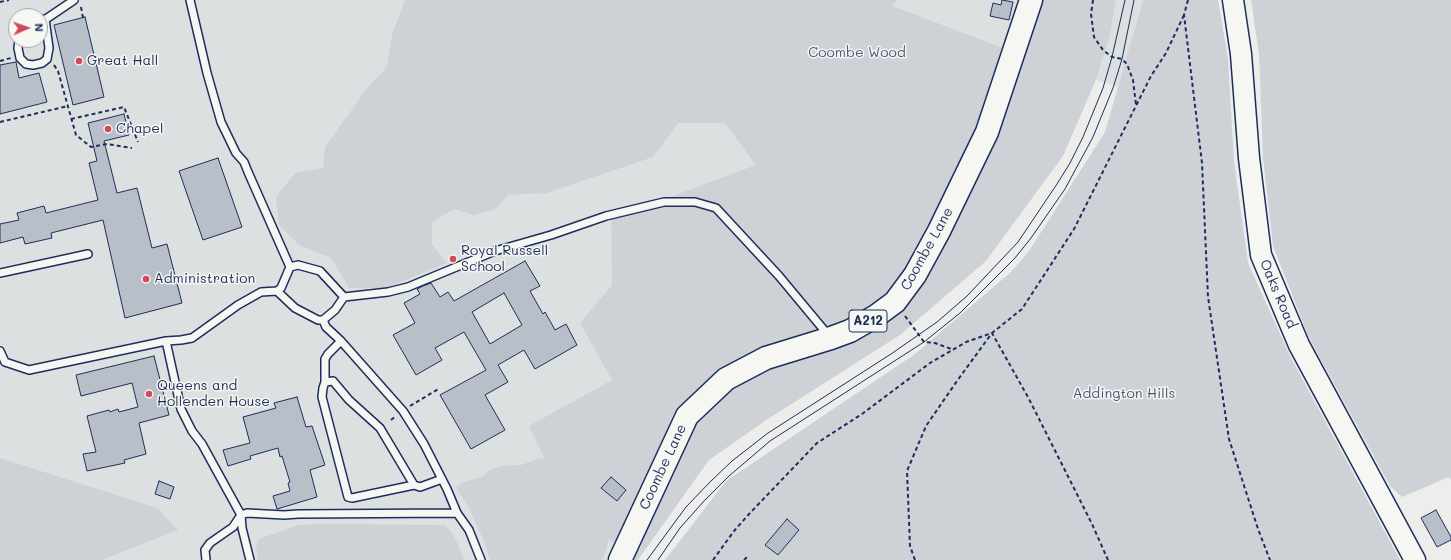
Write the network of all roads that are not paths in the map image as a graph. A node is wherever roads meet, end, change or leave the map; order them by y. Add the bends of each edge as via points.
1 (74, 0) edge
2 (190, 0) edge
3 (1031, 0) edge
4 (1233, 0) edge
5 (48, 17) edge
6 (48, 44) edge
7 (18, 48) edge
8 (88, 254) dead end
9 (290, 267) junction
10 (0, 273) edge
11 (277, 291) junction
12 (344, 297) junction
13 (323, 320) junction
14 (831, 338) junction
15 (166, 341) junction
16 (342, 341) junction
17 (0, 353) edge
18 (325, 382) junction
19 (442, 479) junction
20 (414, 485) junction
21 (457, 513) junction
22 (241, 515) junction
23 (206, 560) edge
24 (250, 560) edge
25 (481, 560) edge
26 (620, 560) edge
27 (1415, 560) edge

1 - 5 lane
2 - 9 lane via 221,122 236,153 244,162
3 - 14 main road, Coombe Lane / A212 via 987,132 915,275 895,302 856,328
4 - 27 street, Oaks Road via 1241,54 1249,158 1261,256 1299,345
6 - 7 lane via 48,58 33,65 26,64 20,58
8 - 10 lane
9 - 11 lane via 281,288
9 - 12 lane via 298,265 320,271
11 - 13 lane via 295,308
11 - 15 lane via 261,292 192,338
12 - 13 lane via 335,310
12 - 14 lane via 408,287 495,251 606,216 664,202 695,202 716,208
13 - 16 lane via 326,327
14 - 26 main road, Coombe Lane / A212 via 766,358 726,379 687,416
15 - 17 lane via 29,370 5,362
15 - 22 lane via 181,409
16 - 18 lane via 325,359
16 - 19 lane via 403,411
18 - 20 lane via 333,381 349,400 380,428
18 - 20 lane via 322,397 348,498
19 - 20 lane via 420,487
19 - 21 lane
21 - 22 lane
21 - 25 lane via 468,530
22 - 23 lane via 232,527 210,543 205,550
22 - 24 lane

